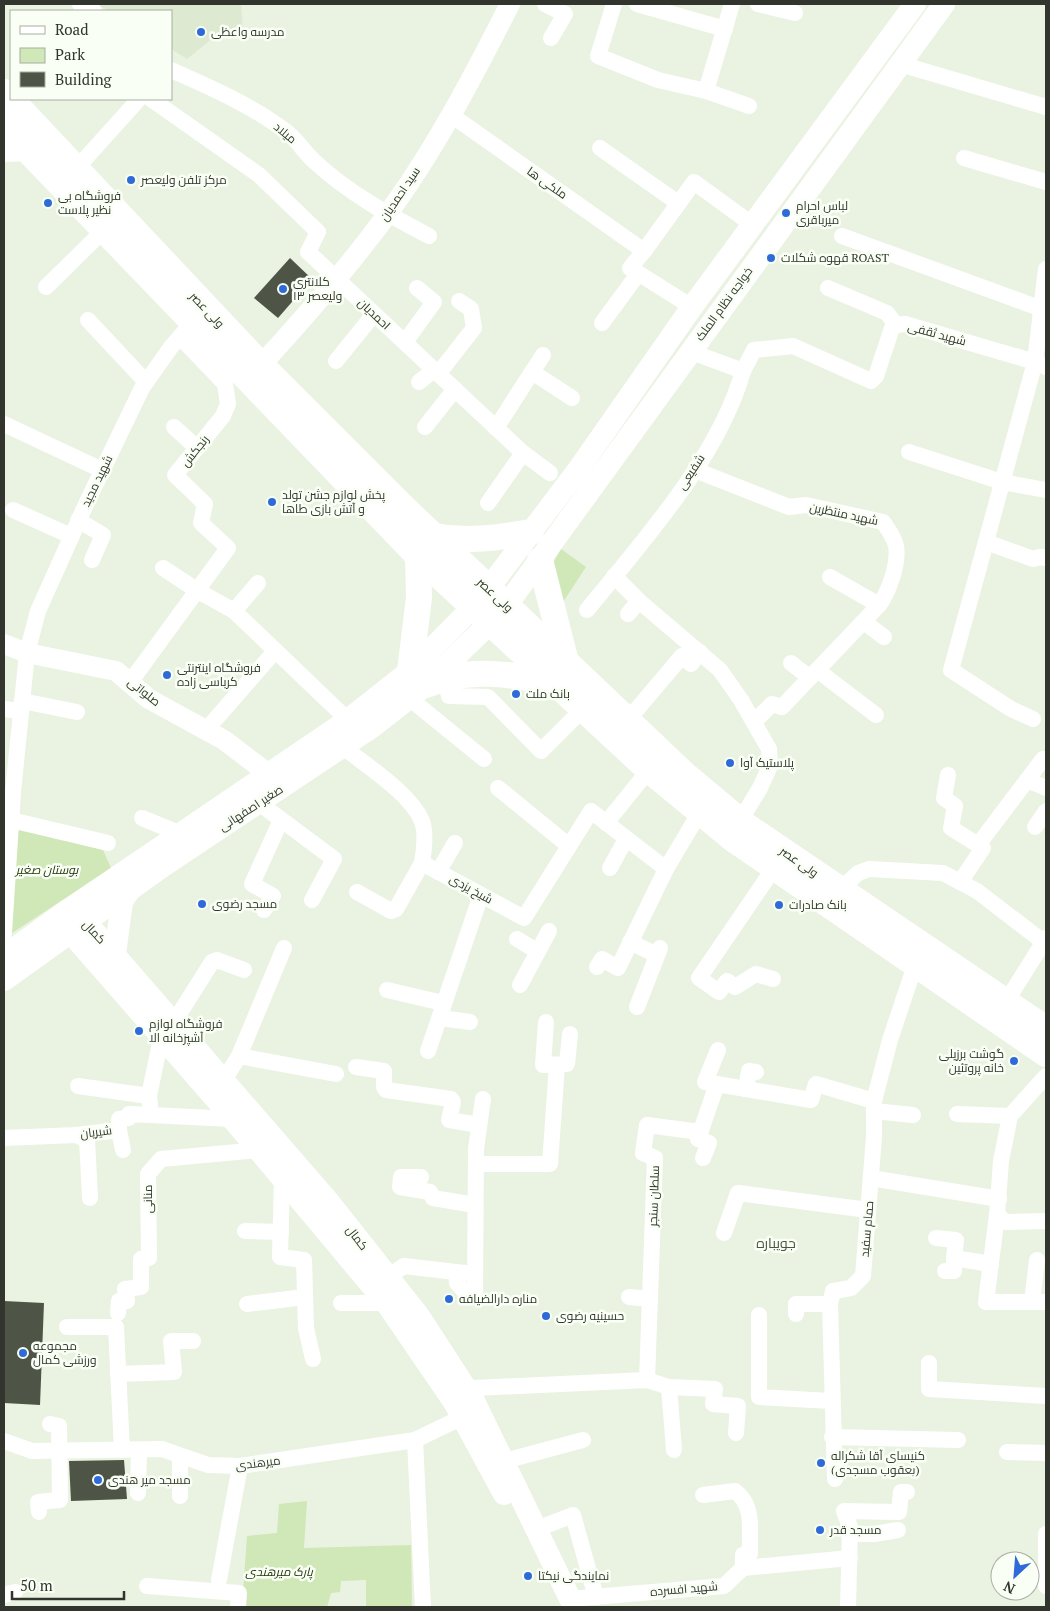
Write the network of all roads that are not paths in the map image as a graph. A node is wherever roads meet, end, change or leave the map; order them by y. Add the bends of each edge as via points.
1 (80, 4) edge
2 (510, 4) edge
3 (545, 4) edge
4 (614, 4) edge
5 (637, 4) edge
6 (732, 4) edge
7 (758, 4) edge
8 (915, 4) edge
9 (944, 4) edge
10 (92, 10) edge
11 (795, 13) dead end
12 (725, 30) junction
13 (551, 38) dead end
14 (900, 64) junction
15 (172, 70) edge
16 (706, 91) junction
17 (11, 100) edge
18 (138, 100) edge
19 (152, 100) edge
20 (750, 106) dead end
21 (1046, 107) edge
22 (451, 115) junction
23 (4, 126) edge
24 (600, 148) dead end
25 (30, 153) junction
26 (4, 154) edge
27 (964, 158) dead end
28 (76, 169) junction
29 (1046, 182) edge
30 (678, 203) junction
31 (388, 214) junction
32 (756, 221) junction
33 (104, 230) junction
34 (778, 230) junction
35 (429, 236) dead end
36 (842, 236) dead end
37 (644, 251) junction
38 (1046, 269) edge
39 (638, 274) junction
40 (336, 279) junction
41 (46, 286) dead end
42 (417, 288) dead end
43 (828, 288) dead end
44 (459, 301) dead end
45 (692, 307) junction
46 (1042, 308) junction
47 (374, 314) junction
48 (88, 320) dead end
49 (602, 323) dead end
50 (896, 324) junction
51 (186, 330) junction
52 (405, 342) junction
53 (689, 351) junction
54 (543, 355) dead end
55 (336, 360) dead end
56 (1041, 364) edge
57 (261, 366) junction
58 (743, 371) junction
59 (436, 372) junction
60 (532, 372) junction
61 (146, 382) junction
62 (419, 382) dead end
63 (455, 389) junction
64 (572, 398) dead end
65 (4, 424) edge
66 (174, 427) dead end
67 (424, 427) dead end
68 (496, 428) junction
69 (197, 448) junction
70 (909, 452) dead end
71 (523, 453) junction
72 (102, 470) junction
73 (695, 470) junction
74 (550, 473) dead end
75 (1002, 482) junction
76 (1046, 490) edge
77 (488, 503) dead end
78 (13, 510) dead end
79 (78, 520) junction
80 (531, 532) junction
81 (71, 536) junction
82 (986, 542) junction
83 (425, 546) junction
84 (1046, 558) edge
85 (92, 560) dead end
86 (540, 560) junction
87 (163, 568) dead end
88 (614, 576) junction
89 (830, 577) dead end
90 (258, 583) dead end
91 (198, 591) junction
92 (639, 600) junction
93 (879, 606) junction
94 (489, 607) junction
95 (587, 610) dead end
96 (234, 611) junction
97 (628, 614) dead end
98 (864, 622) junction
99 (884, 637) dead end
100 (4, 644) edge
101 (275, 651) junction
102 (700, 652) junction
103 (27, 653) junction
104 (791, 663) dead end
105 (561, 673) junction
106 (813, 674) junction
107 (131, 682) junction
108 (422, 683) junction
109 (22, 706) junction
110 (4, 709) edge
111 (583, 709) junction
112 (77, 712) dead end
113 (876, 716) dead end
114 (1033, 719) dead end
115 (348, 720) junction
116 (627, 721) junction
117 (754, 722) junction
118 (206, 730) junction
119 (343, 747) junction
120 (1043, 758) dead end
121 (484, 759) dead end
122 (650, 770) junction
123 (270, 775) junction
124 (948, 775) dead end
125 (1027, 780) junction
126 (9, 783) edge
127 (498, 788) dead end
128 (1046, 788) edge
129 (259, 803) junction
130 (1046, 811) edge
131 (700, 812) junction
132 (142, 818) dead end
133 (11, 820) junction
134 (281, 820) junction
135 (740, 821) junction
136 (606, 823) junction
137 (1035, 827) dead end
138 (181, 834) junction
139 (626, 839) junction
140 (108, 843) dead end
141 (455, 843) dead end
142 (978, 845) junction
143 (569, 846) junction
144 (422, 863) junction
145 (610, 868) dead end
146 (774, 868) junction
147 (666, 869) junction
148 (438, 872) junction
149 (960, 882) junction
150 (130, 889) junction
151 (839, 890) junction
152 (357, 892) dead end
153 (4, 894) edge
154 (481, 895) junction
155 (312, 900) dead end
156 (264, 910) dead end
157 (524, 918) junction
158 (74, 921) junction
159 (4, 933) edge
160 (516, 939) dead end
161 (630, 942) junction
162 (1045, 942) edge
163 (284, 948) dead end
164 (537, 951) junction
165 (4, 956) edge
166 (34, 956) junction
167 (107, 959) junction
168 (915, 965) junction
169 (597, 967) dead end
170 (244, 970) dead end
171 (773, 979) dead end
172 (4, 980) edge
173 (520, 985) dead end
174 (387, 990) dead end
175 (1006, 1002) junction
176 (637, 1007) dead end
177 (441, 1010) junction
178 (470, 1022) dead end
179 (546, 1022) dead end
180 (1046, 1029) edge
181 (167, 1030) junction
182 (570, 1034) dead end
183 (718, 1050) dead end
184 (428, 1051) dead end
185 (1046, 1054) edge
186 (239, 1056) junction
187 (557, 1065) junction
188 (356, 1067) dead end
189 (756, 1072) dead end
190 (336, 1074) dead end
191 (1046, 1076) edge
192 (224, 1080) junction
193 (717, 1084) junction
194 (78, 1086) dead end
195 (746, 1089) junction
196 (149, 1096) junction
197 (483, 1099) dead end
198 (874, 1106) junction
199 (151, 1114) junction
200 (957, 1114) dead end
201 (913, 1115) dead end
202 (1010, 1116) junction
203 (233, 1119) junction
204 (479, 1125) junction
205 (119, 1130) junction
206 (700, 1132) junction
207 (76, 1135) junction
208 (4, 1138) edge
209 (123, 1150) dead end
210 (258, 1150) junction
211 (703, 1158) dead end
212 (476, 1164) junction
213 (420, 1177) dead end
214 (282, 1178) junction
215 (871, 1178) junction
216 (90, 1198) dead end
217 (475, 1205) junction
218 (998, 1207) junction
219 (868, 1210) junction
220 (1046, 1221) edge
221 (245, 1231) dead end
222 (281, 1232) junction
223 (724, 1233) dead end
224 (936, 1238) dead end
225 (1037, 1260) dead end
226 (991, 1264) junction
227 (456, 1272) junction
228 (475, 1274) junction
229 (389, 1293) junction
230 (305, 1297) junction
231 (629, 1297) dead end
232 (650, 1299) junction
233 (1039, 1302) edge
234 (342, 1303) dead end
235 (247, 1304) dead end
236 (830, 1304) junction
237 (796, 1314) dead end
238 (759, 1315) dead end
239 (117, 1320) junction
240 (67, 1327) dead end
241 (192, 1341) dead end
242 (314, 1359) dead end
243 (928, 1363) dead end
244 (118, 1374) junction
245 (648, 1380) junction
246 (669, 1387) junction
247 (474, 1388) dead end
248 (1046, 1396) edge
249 (831, 1401) junction
250 (470, 1414) junction
251 (50, 1424) dead end
252 (736, 1433) dead end
253 (832, 1437) junction
254 (415, 1440) junction
255 (583, 1440) dead end
256 (958, 1440) dead end
257 (4, 1441) edge
258 (122, 1450) junction
259 (139, 1450) junction
260 (674, 1450) dead end
261 (58, 1452) junction
262 (1007, 1452) dead end
263 (1046, 1453) edge
264 (180, 1456) junction
265 (496, 1464) junction
266 (240, 1466) junction
267 (834, 1479) dead end
268 (138, 1492) dead end
269 (907, 1492) dead end
270 (703, 1495) dead end
271 (180, 1496) dead end
272 (39, 1512) dead end
273 (538, 1529) junction
274 (898, 1530) dead end
275 (850, 1534) junction
276 (1046, 1534) edge
277 (850, 1558) junction
278 (743, 1568) junction
279 (219, 1580) dead end
280 (147, 1586) dead end
281 (1046, 1586) edge
282 (596, 1597) junction
283 (568, 1604) edge
284 (238, 1607) edge
285 (424, 1607) edge
286 (848, 1607) edge

1 - 10 street
2 - 22 street, سید احمدیان
3 - 13 street via 565,14
4 - 16 street via 598,56 658,80
5 - 12 street
6 - 12 street
7 - 11 street
8 - 32 main road, خواجه نظام الملک
9 - 14 main road, خواجه نظام الملک
12 - 16 street
14 - 21 street
14 - 34 main road, خواجه نظام الملک
15 - 31 street, میلاد via 224,93 262,115 290,134 315,162
16 - 20 street
17 - 28 main road, ولی عصر
18 - 28 street
19 - 40 street, احمدیان via 259,175 318,232 308,252
22 - 31 street, سید احمدیان
22 - 37 street, ملکی ها
23 - 25 main road, ولی عصر
24 - 30 street
25 - 26 street
25 - 33 main road, ولی عصر
27 - 29 street
28 - 57 main road, ولی عصر
30 - 32 street via 694,182
30 - 37 street
31 - 35 street, میلاد
31 - 40 street, سید احمدیان
32 - 34 main road
32 - 45 main road, خواجه نظام الملک
33 - 41 street
33 - 51 main road, ولی عصر
34 - 53 main road, خواجه نظام الملک
36 - 46 street
37 - 39 street via 630,268
38 - 46 street
39 - 45 street
39 - 49 street
40 - 47 street, احمدیان
40 - 57 street, سید احمدیان
42 - 52 street via 434,302
43 - 50 street via 887,313
44 - 59 street via 471,309 474,328
45 - 80 main road, خواجه نظام الملک
46 - 56 street
47 - 52 street, احمدیان
47 - 55 street
48 - 61 street
50 - 56 street, شهید ثقفی
50 - 58 street, شهید ثقفی via 876,376 871,381 793,346 754,350
51 - 61 street, شهید مجید
51 - 69 street, رنجکش via 225,384 228,404 223,416
51 - 83 main road, ولی عصر
52 - 59 street, احمدیان
53 - 58 street
53 - 86 main road, خواجه نظام الملک
54 - 60 street
56 - 75 street
57 - 83 main road, ولی عصر
58 - 73 street, شفیعی via 736,395
59 - 62 street
59 - 63 street, احمدیان
60 - 64 street
60 - 68 street
61 - 72 street, شهید مجید
63 - 67 street
63 - 68 street, احمدیان
65 - 72 street
66 - 69 street
68 - 71 street, احمدیان
69 - 91 street, رنجکش via 175,475 205,504 201,523 228,548
70 - 75 street
71 - 74 street, احمدیان
71 - 77 street
72 - 79 street, شهید مجید
73 - 88 street, شفیعی
73 - 93 street, شهید منتظرین via 789,507 806,505 883,522 897,551 889,592
75 - 76 street
75 - 82 street
78 - 81 street
79 - 81 street, شهید مجید
79 - 85 street via 103,536
80 - 83 main road
80 - 94 main road, خواجه نظام الملک
81 - 103 street, شهید مجید via 38,612
82 - 84 street via 1032,559
82 - 114 street via 951,670 1011,710
83 - 94 main road, ولی عصر
83 - 108 main road via 419,598
86 - 94 main road, خواجه نظام الملک
86 - 105 main road
87 - 91 street
88 - 92 street
88 - 95 street, شفیعی
89 - 93 street
90 - 96 street
91 - 96 street
91 - 107 street, رنجکش
92 - 97 street
92 - 102 street
93 - 98 street, شهید منتظرین
94 - 105 main road, ولی عصر
94 - 108 main road, صغیر اصفهانی
96 - 101 street
98 - 99 street
98 - 106 street, شهید منتظرین
100 - 103 street, صلواتی
101 - 115 street
101 - 118 street
102 - 116 street via 691,664 682,656
102 - 117 street via 720,670
103 - 107 street, صلواتی via 116,671
103 - 109 street, شهید مجید
104 - 106 street
105 - 108 main road via 522,676 485,673
105 - 111 main road, ولی عصر
105 - 116 main road, ولی عصر
106 - 113 street
106 - 117 street, شهید منتظرین via 782,707 772,704
107 - 118 street, صلواتی via 149,699
108 - 111 street via 449,696 488,697 541,751
108 - 115 main road, صغیر اصفهانی
108 - 119 main road, صغیر اصفهانی
108 - 121 street
109 - 110 street
109 - 112 street
109 - 126 street, شهید مجید
111 - 122 main road, ولی عصر
115 - 123 main road, صغیر اصفهانی
116 - 135 main road, ولی عصر
117 - 135 street via 769,749 770,766
118 - 123 street, صلواتی
119 - 129 main road, صغیر اصفهانی
119 - 144 street via 411,805 422,822
120 - 125 street
122 - 131 main road, ولی عصر
122 - 136 street
123 - 138 main road, صغیر اصفهانی
124 - 142 street via 944,798 956,806 951,828
125 - 128 street
125 - 142 street
126 - 133 street, شهید مجید
127 - 143 street
129 - 134 street
129 - 150 main road, صغیر اصفهانی
130 - 137 street
131 - 146 main road, ولی عصر
131 - 147 street
132 - 138 street
133 - 140 street
133 - 153 street, شهید مجید
134 - 155 street via 334,859
134 - 156 street via 252,884 272,896
135 - 151 main road, ولی عصر
136 - 139 street
136 - 143 street via 591,811
138 - 158 main road, صغیر اصفهانی
139 - 145 street
139 - 147 street
141 - 148 street
142 - 149 street via 984,848
143 - 157 street
144 - 148 street, شیخ یزدی
144 - 152 street via 392,911
146 - 168 main road, ولی عصر
146 - 171 street via 698,978 719,992 727,982 735,987 756,974
147 - 161 street
148 - 154 street, شیخ یزدی
149 - 151 street via 943,873 869,869 858,873
149 - 162 street
150 - 158 main road, صغیر اصفهانی
150 - 167 main road via 122,902
151 - 175 main road, ولی عصر
153 - 159 street, شهید مجید
154 - 157 street, شیخ یزدی
154 - 177 street
157 - 164 street, شیخ یزدی via 553,932
158 - 165 main road, صغیر اصفهانی
158 - 166 main road, صغیر اصفهانی
158 - 167 main road, کمال
160 - 164 street
161 - 169 street via 618,968 602,959
161 - 176 street via 659,951
162 - 175 street
163 - 186 street
164 - 173 street
166 - 167 main road via 56,953
166 - 172 main road, صغیر اصفهانی
167 - 181 main road, کمال
168 - 185 main road, ولی عصر
168 - 198 street, حمام سفید via 890,1040
170 - 181 street via 217,960 212,962
174 - 177 street
175 - 180 main road, ولی عصر
177 - 178 street
177 - 184 street
179 - 187 street via 543,1066
181 - 192 main road, کمال
181 - 196 street
181 - 203 main road, کمال
182 - 187 street via 567,1064
183 - 193 street via 705,1082
186 - 190 street
186 - 192 street
187 - 212 street via 550,1164
188 - 204 street via 385,1072 386,1090 450,1099 453,1102 449,1120
189 - 195 street via 749,1071
191 - 202 street
192 - 229 main road, کمال via 329,1202
193 - 195 street
193 - 206 street
194 - 196 street
195 - 198 street via 811,1100 816,1084
196 - 199 street
197 - 204 street
198 - 201 street
198 - 215 street, حمام سفید
199 - 203 street, شیریان
199 - 205 street, شیریان via 129,1114 129,1118 119,1119
200 - 202 street
202 - 218 street via 1001,1162
203 - 210 main road, کمال
204 - 212 street
205 - 207 street, شیریان
205 - 209 street
206 - 211 street via 698,1139 709,1143
206 - 232 street, سلطان سنجر via 648,1125 643,1153 655,1158 661,1191
207 - 208 street, شیریان
207 - 216 street via 86,1140
210 - 214 main road, کمال
210 - 239 street, منانی via 161,1159 154,1166 148,1174 149,1258 141,1259 141,1287 125,1289 126,1301 119,1301
212 - 217 street
213 - 217 street via 401,1177 400,1187 430,1192 433,1198
214 - 222 street
214 - 229 main road, کمال
215 - 218 street
215 - 219 street, حمام سفید
217 - 228 street
218 - 220 street via 1006,1222
218 - 226 street
219 - 223 street via 738,1193
219 - 236 street, حمام سفید via 863,1276 851,1288 833,1291
221 - 222 street
222 - 230 street via 280,1257 304,1260
224 - 226 street via 956,1240 950,1265
225 - 233 street
226 - 233 street via 986,1302
227 - 228 street
227 - 228 street via 456,1282 463,1290 475,1291
227 - 229 street via 404,1266
229 - 234 street
229 - 250 main road, کمال via 454,1402
230 - 235 street
230 - 242 street via 306,1328
231 - 232 street
232 - 245 street, سلطان سنجر
236 - 237 street via 796,1304
236 - 249 street
238 - 249 street via 759,1397
239 - 240 street
239 - 244 street, منانی
241 - 244 street via 172,1341 174,1372
243 - 248 street via 929,1389
244 - 258 street, منانی
245 - 246 street
245 - 247 street
246 - 252 street via 715,1388 714,1404 738,1406
246 - 260 street
249 - 253 street
250 - 254 street, میرهندی
250 - 265 main road, کمال
251 - 261 street via 59,1426
253 - 256 street
253 - 267 street
254 - 266 street, میرهندی
254 - 285 street
255 - 265 street
257 - 261 street, میرهندی via 32,1451
258 - 259 street, میرهندی
258 - 261 street, میرهندی
259 - 264 street, میرهندی via 162,1449
259 - 268 street
261 - 272 street via 60,1500 38,1502
262 - 263 street
264 - 266 street, میرهندی via 208,1466
264 - 271 street
265 - 273 main road, کمال
265 - 283 main road, کمال via 535,1552
266 - 279 street
269 - 275 street via 900,1492 898,1512 844,1511
270 - 278 street via 735,1491 744,1498 749,1508 750,1553 743,1555
273 - 282 street via 573,1516
273 - 283 main road, کمال
274 - 275 street
275 - 277 street
276 - 281 street
277 - 278 street
277 - 286 street
278 - 282 street, شهید افسرده via 724,1586
280 - 284 street via 239,1593
282 - 283 street, شهید افسرده

